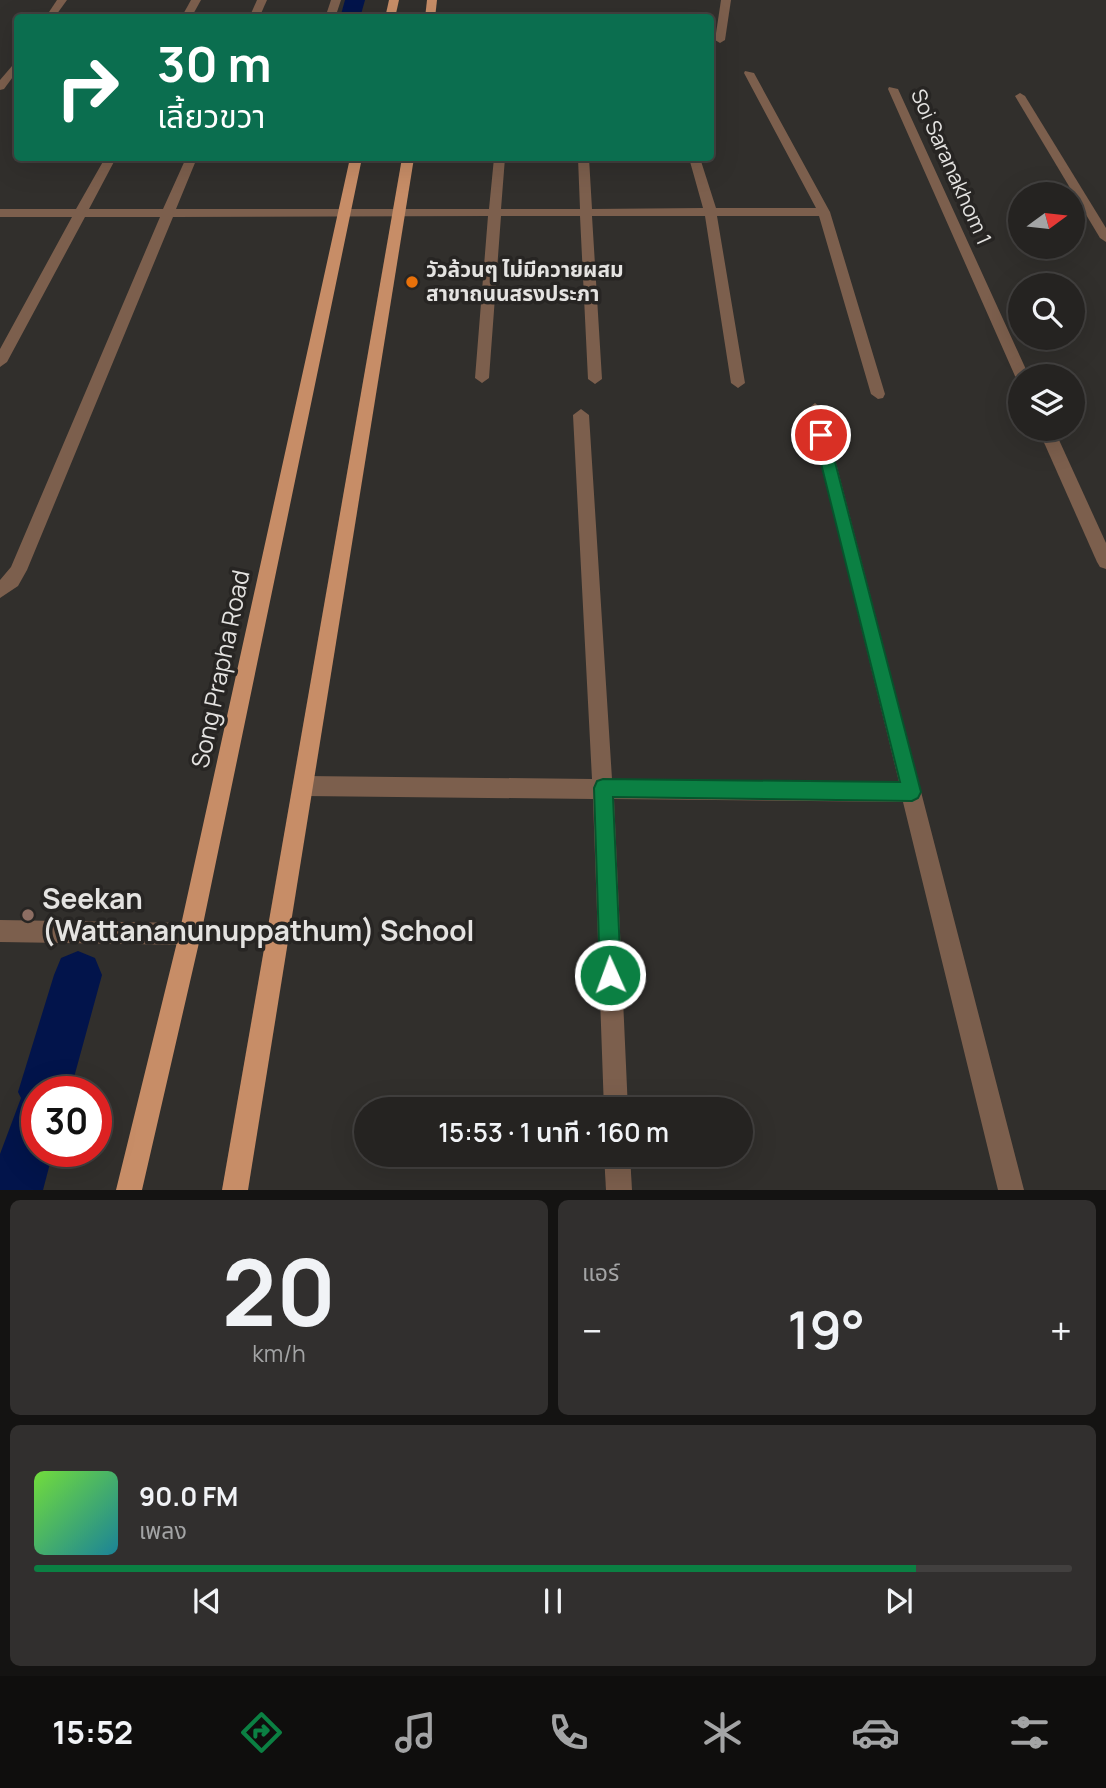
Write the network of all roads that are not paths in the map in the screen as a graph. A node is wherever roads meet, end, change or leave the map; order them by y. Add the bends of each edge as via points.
1 (726, 0) edge
2 (720, 40) dead end
3 (14, 68) edge
4 (749, 73) dead end
5 (0, 87) edge
6 (893, 89) dead end
7 (1020, 96) dead end
8 (108, 161) edge
9 (190, 161) edge
10 (355, 161) edge
11 (407, 161) edge
12 (499, 161) edge
13 (583, 161) edge
14 (695, 161) edge
15 (710, 210) junction
16 (342, 211) junction
17 (399, 211) junction
18 (495, 211) junction
19 (586, 211) junction
20 (166, 212) junction
21 (824, 212) junction
22 (0, 213) edge
23 (80, 213) junction
24 (1105, 235) edge
25 (0, 362) edge
26 (1017, 364) edge
27 (482, 378) dead end
28 (595, 379) dead end
29 (738, 383) dead end
30 (877, 394) dead end
31 (815, 409) dead end
32 (581, 415) dead end
33 (1051, 441) edge
34 (1106, 562) edge
35 (0, 590) edge
36 (305, 786) junction
37 (603, 788) junction
38 (912, 792) junction
39 (0, 931) edge
40 (190, 934) junction
41 (615, 1097) edge
42 (618, 1167) edge
43 (130, 1189) edge
44 (235, 1189) edge
45 (619, 1189) edge
46 (1011, 1189) edge

1 - 2 street
3 - 5 street
4 - 21 street
6 - 26 street, Soi Saranakhom 1
7 - 24 street
8 - 23 street
9 - 20 street
10 - 16 main road, Song Prapha Road
11 - 17 main road
12 - 18 street
13 - 19 street
14 - 15 street
15 - 19 street
15 - 21 street
15 - 29 street
16 - 17 street
16 - 20 street
16 - 40 main road, Song Prapha Road
17 - 18 street
17 - 36 main road
18 - 19 street
18 - 27 street
19 - 28 street
20 - 23 street
20 - 35 street via 18,570
21 - 30 street
22 - 23 street
23 - 25 street
31 - 38 street
32 - 37 street
33 - 34 street
36 - 37 street
36 - 44 main road
37 - 38 street
37 - 41 street
38 - 46 street
39 - 40 street
40 - 43 main road, Song Prapha Road
42 - 45 street

